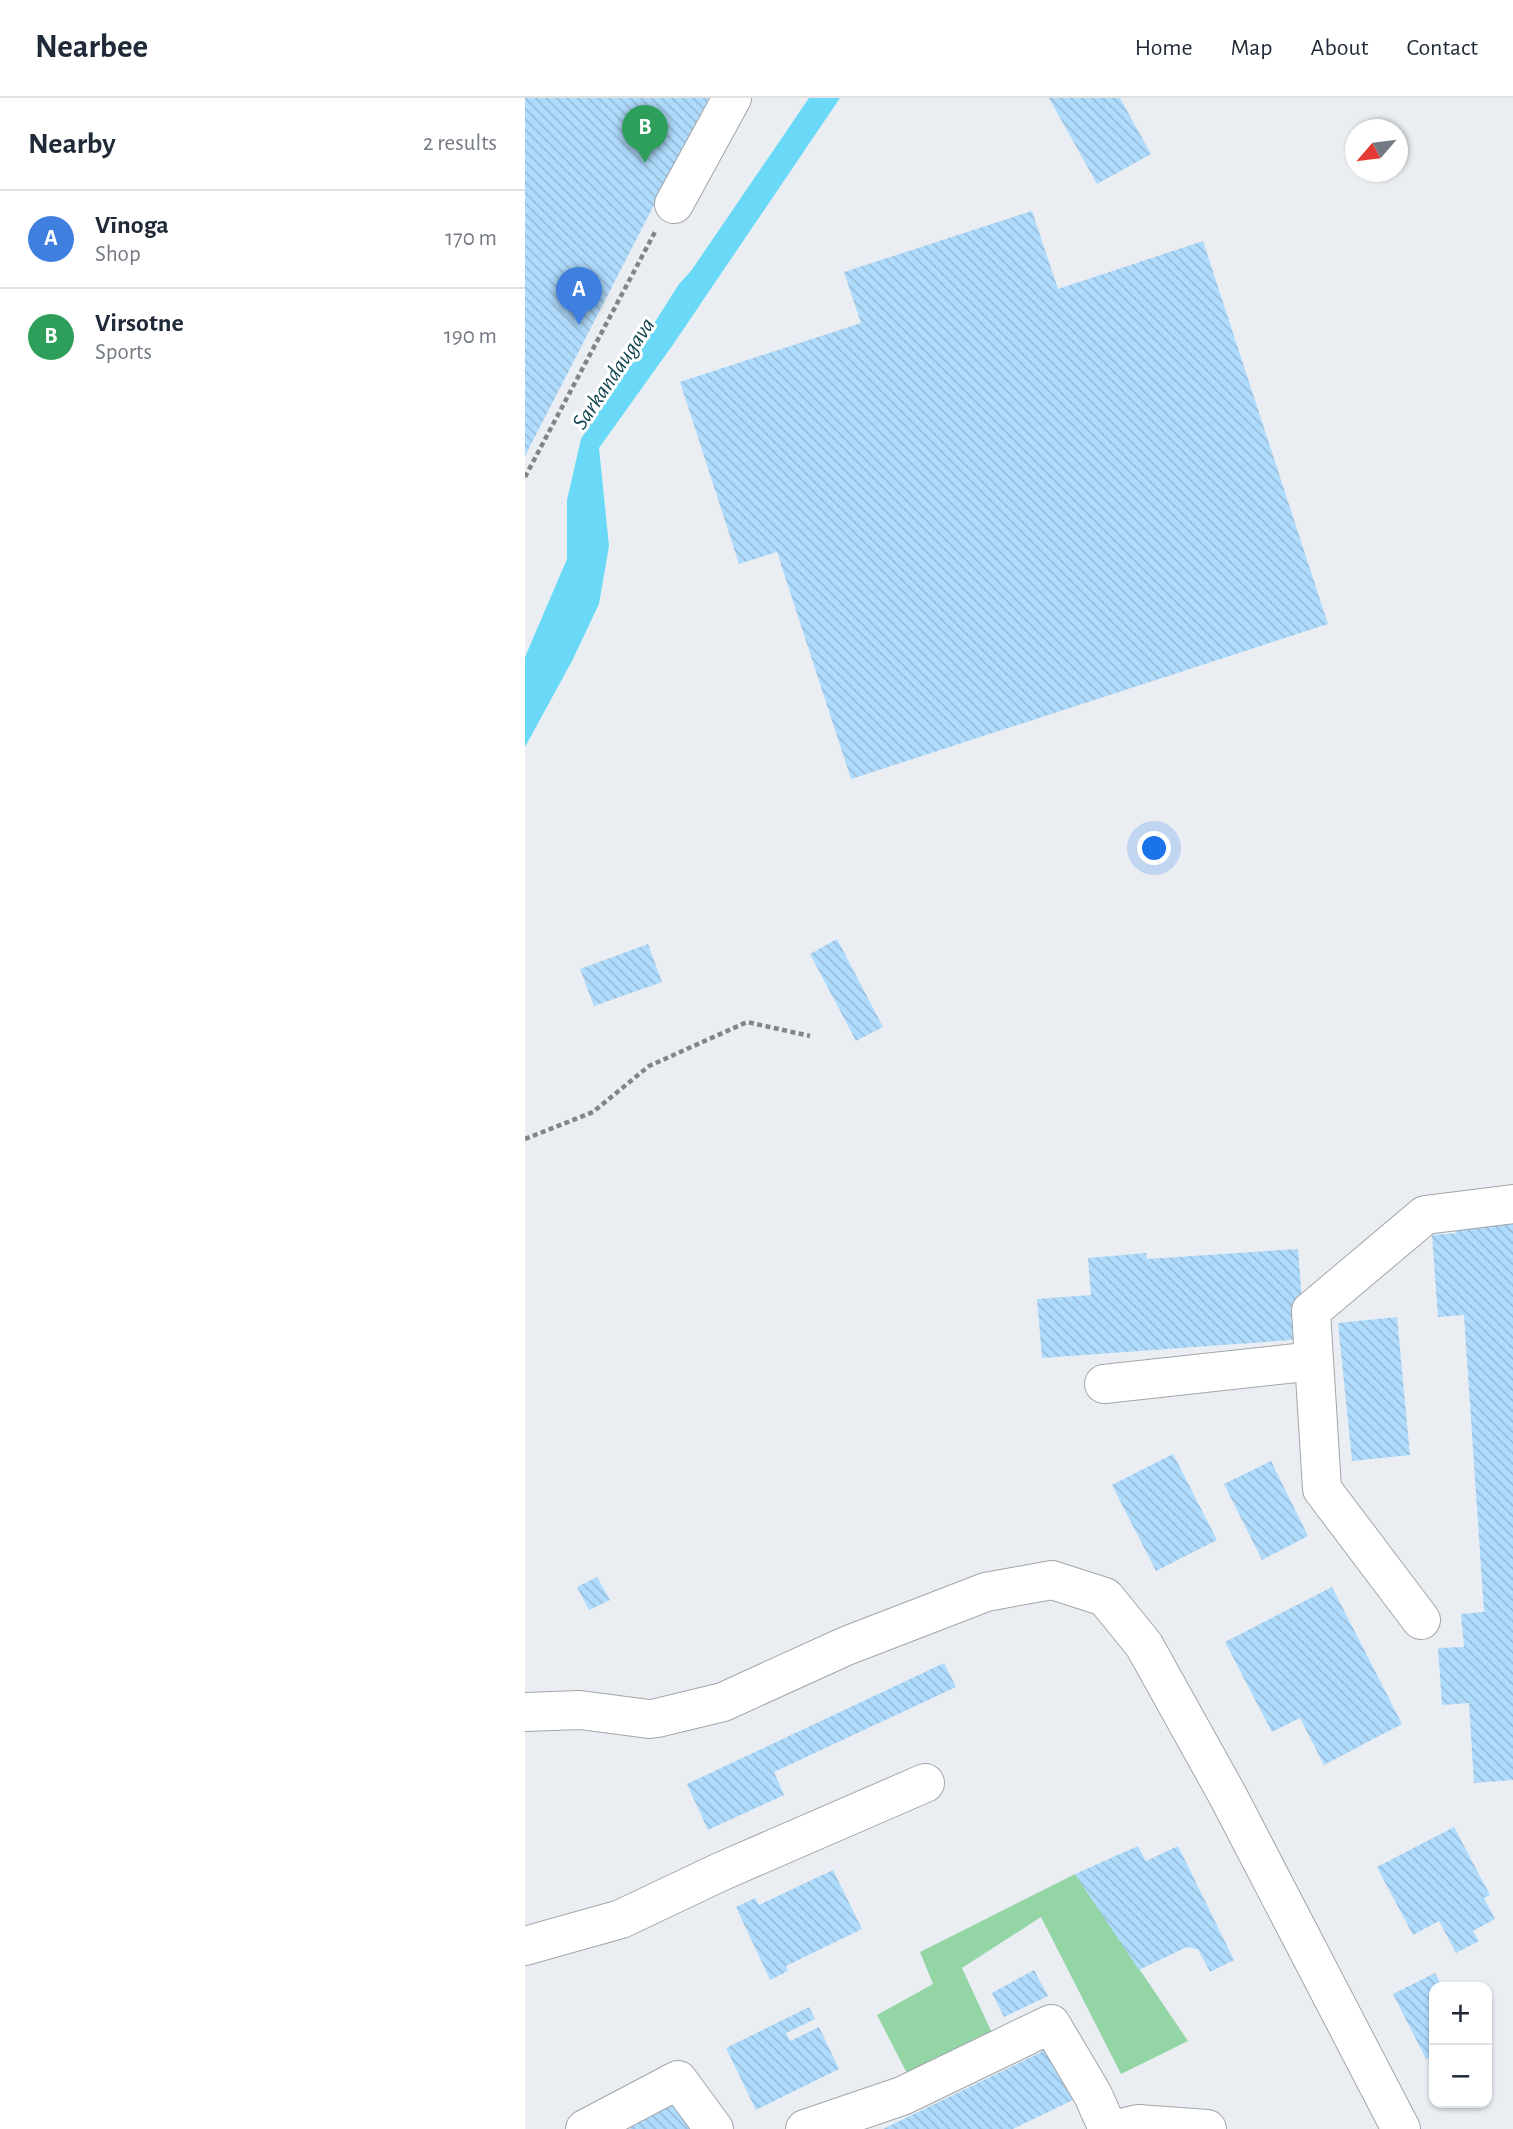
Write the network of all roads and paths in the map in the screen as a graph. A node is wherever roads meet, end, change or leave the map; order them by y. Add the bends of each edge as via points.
1 (732, 98) edge
2 (674, 204) joint
3 (525, 477) edge
4 (810, 1036) dead end
5 (525, 1139) edge
6 (1513, 1204) edge
7 (1314, 1361) junction
8 (1104, 1384) dead end
9 (1420, 1620) dead end
10 (525, 1712) edge
11 (925, 1783) dead end
12 (525, 1946) edge
13 (585, 2129) edge
14 (714, 2129) edge
15 (805, 2129) edge
16 (1108, 2129) edge
17 (1117, 2129) edge
18 (1207, 2129) edge
19 (1401, 2129) edge

1 - 2 lane
2 - 3 path via 649,240
4 - 5 path via 747,1022 649,1066 593,1112
6 - 7 lane via 1425,1215 1311,1311
7 - 8 lane
7 - 9 lane via 1322,1489
10 - 19 lane via 580,1710 657,1718 723,1702 846,1646 986,1592 1052,1580 1105,1597 1144,1645
11 - 12 lane via 621,1919
13 - 14 lane via 678,2080
15 - 16 lane via 902,2096 1051,2024
17 - 18 lane via 1138,2124

